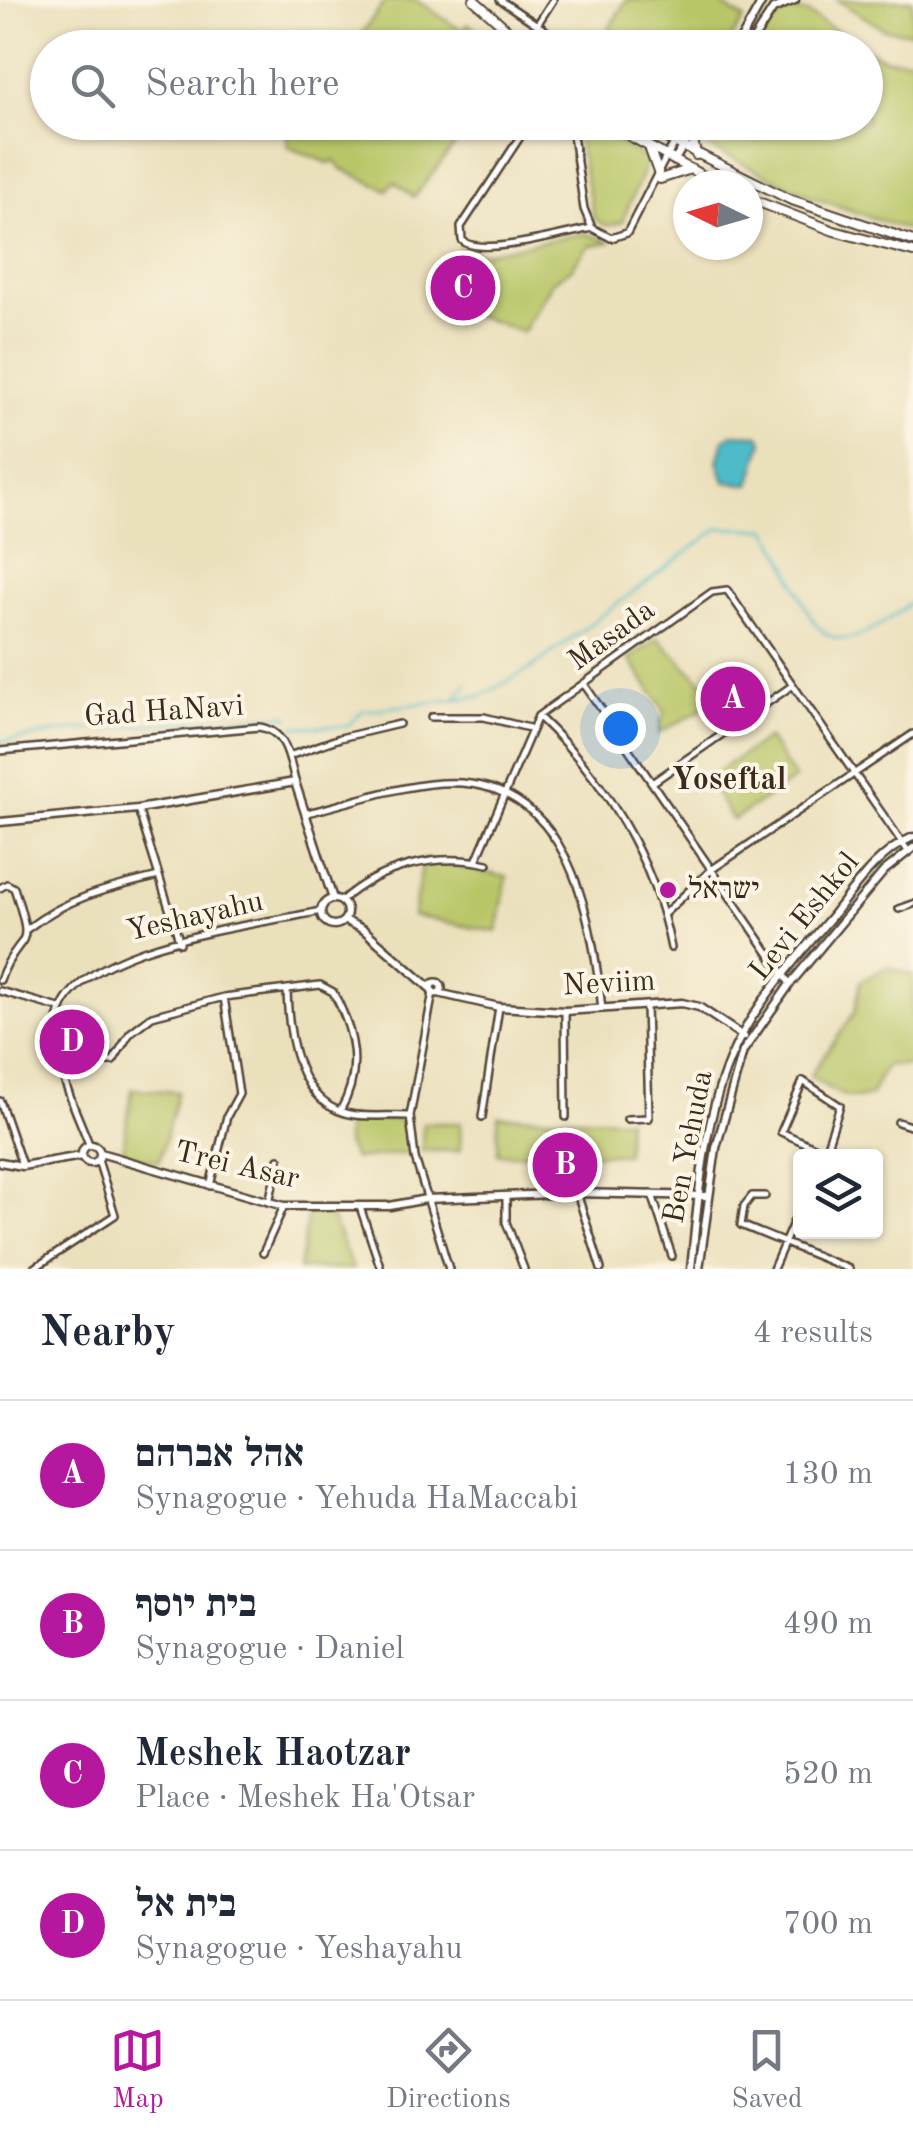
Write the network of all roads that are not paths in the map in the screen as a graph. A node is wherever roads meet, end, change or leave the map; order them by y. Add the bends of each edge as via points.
1 (474, 0) edge
2 (500, 0) edge
3 (553, 0) edge
4 (763, 0) edge
5 (772, 0) edge
6 (795, 0) edge
7 (785, 4) junction
8 (484, 9) junction
9 (536, 25) junction
10 (503, 30) edge
11 (508, 30) edge
12 (544, 30) edge
13 (746, 30) edge
14 (760, 30) edge
15 (518, 140) edge
16 (574, 140) edge
17 (634, 140) edge
18 (665, 140) edge
19 (682, 140) edge
20 (691, 140) edge
21 (646, 147) junction
22 (678, 147) junction
23 (700, 158) junction
24 (670, 159) junction
25 (691, 170) edge
26 (673, 171) edge
27 (659, 176) junction
28 (763, 204) edge
29 (588, 217) junction
30 (592, 228) junction
31 (582, 230) junction
32 (913, 241) edge
33 (913, 252) edge
34 (584, 684) junction
35 (793, 685) junction
36 (538, 716) junction
37 (431, 717) dead end
38 (399, 724) dead end
39 (529, 728) junction
40 (913, 734) edge
41 (0, 750) edge
42 (289, 756) junction
43 (854, 773) junction
44 (295, 782) junction
45 (652, 783) junction
46 (504, 790) junction
47 (138, 809) junction
48 (306, 813) junction
49 (0, 822) edge
50 (913, 836) edge
51 (902, 842) junction
52 (910, 850) edge
53 (476, 862) junction
54 (488, 864) dead end
55 (711, 870) junction
56 (159, 876) junction
57 (0, 888) edge
58 (337, 900) junction
59 (913, 904) edge
60 (900, 909) dead end
61 (322, 911) junction
62 (664, 914) junction
63 (344, 920) junction
64 (27, 929) junction
65 (180, 942) junction
66 (671, 948) dead end
67 (783, 975) junction
68 (0, 980) edge
69 (790, 984) junction
70 (287, 988) junction
71 (435, 988) junction
72 (0, 990) edge
73 (224, 997) junction
74 (646, 1005) junction
75 (499, 1007) junction
76 (60, 1009) junction
77 (602, 1009) junction
78 (565, 1011) junction
79 (746, 1037) junction
80 (59, 1062) junction
81 (0, 1102) edge
82 (340, 1110) junction
83 (410, 1116) junction
84 (482, 1117) dead end
85 (566, 1117) dead end
86 (628, 1119) dead end
87 (898, 1122) dead end
88 (913, 1127) edge
89 (90, 1144) junction
90 (824, 1154) edge
91 (82, 1156) junction
92 (99, 1157) junction
93 (280, 1159) dead end
94 (0, 1162) edge
95 (22, 1166) junction
96 (210, 1186) junction
97 (576, 1193) junction
98 (652, 1194) junction
99 (703, 1196) junction
100 (764, 1196) dead end
101 (506, 1197) junction
102 (426, 1199) junction
103 (269, 1202) junction
104 (284, 1206) junction
105 (360, 1207) junction
106 (793, 1223) edge
107 (785, 1242) junction
108 (263, 1252) dead end
109 (672, 1256) dead end
110 (33, 1269) edge
111 (381, 1269) edge
112 (450, 1269) edge
113 (524, 1269) edge
114 (601, 1269) edge
115 (691, 1269) edge
116 (699, 1269) edge
117 (773, 1269) edge
118 (849, 1269) edge

1 - 8 main road
2 - 9 street
3 - 9 street
4 - 13 street
5 - 7 street
6 - 7 street
7 - 14 street
8 - 10 main road
8 - 11 main road
9 - 12 street
15 - 31 street via 464,222 462,240 488,249
16 - 29 street
17 - 21 main road
18 - 22 main road
19 - 22 street
20 - 23 main road
21 - 24 main road
21 - 27 main road
22 - 23 main road
22 - 24 street
23 - 32 main road via 832,216
24 - 25 main road
24 - 27 street
26 - 27 main road
27 - 30 street via 623,236
28 - 33 main road
29 - 30 street
29 - 31 street
30 - 31 street
34 - 35 street, Masada via 712,592 727,590
34 - 36 street, Masada
34 - 45 street
35 - 43 street
35 - 45 street
36 - 39 street, Masada
36 - 62 street via 599,781
37 - 39 street via 484,717
38 - 42 street
39 - 46 street, Masada
40 - 43 street
41 - 42 street, Gad HaNavi via 248,727 278,732
42 - 44 street
43 - 51 street
43 - 55 street
44 - 47 street
44 - 48 street
45 - 55 street
46 - 48 street via 442,783
46 - 53 street, Masada
46 - 77 street via 548,828 568,860 591,929
47 - 49 street
47 - 56 street
48 - 58 street
50 - 51 street, Levi Eshkol
51 - 52 street
51 - 67 street, Levi Eshkol via 874,864
52 - 69 street, Levi Eshkol via 884,871
53 - 54 street
53 - 58 street via 426,858
55 - 62 street
55 - 67 street
56 - 64 street via 85,894
56 - 65 street
57 - 64 street via 14,888
58 - 61 street
58 - 63 street via 347,910
59 - 60 street
61 - 63 street, Neviim via 328,923
61 - 65 street, Yeshayahu
62 - 66 street
63 - 71 street, Neviim
64 - 68 street via 26,943
65 - 76 street, Yeshayahu via 98,969
67 - 69 street
67 - 79 street, Levi Eshkol
69 - 79 street, Levi Eshkol
70 - 73 street
70 - 82 street via 295,1055 318,1095
70 - 82 street via 327,987 344,1015 356,1075
71 - 75 street, Neviim
71 - 83 street
72 - 76 street
73 - 80 street via 152,1016 130,1033 113,1062
73 - 96 street via 240,1094 227,1116
74 - 77 street, Neviim
74 - 79 street, Neviim via 699,1006
74 - 86 street via 649,1118
75 - 78 street, Neviim
75 - 84 street
76 - 80 street
77 - 78 street, Neviim
78 - 85 street
79 - 99 street, Ben Yehuda
80 - 89 street
81 - 95 street
82 - 83 street
83 - 102 street
87 - 88 street
89 - 91 street
89 - 92 street
90 - 90 street via 840,1106 803,1080 780,1132
91 - 92 street, Trei Asar via 88,1163
91 - 95 street
92 - 96 street, Trei Asar
92 - 110 street via 115,1215
93 - 103 street
94 - 95 street
96 - 103 street, Trei Asar
97 - 98 street, Trei Asar
97 - 101 street, Trei Asar
97 - 114 street
98 - 99 street, Trei Asar
98 - 109 street
99 - 115 street, Ben Yehuda
99 - 116 street, Ben Yehuda
100 - 107 street via 752,1196 744,1206 741,1226
101 - 102 street, Trei Asar
101 - 113 street via 506,1222
102 - 105 street, Trei Asar
102 - 112 street
103 - 104 street, Trei Asar
104 - 105 street, Trei Asar
104 - 108 street
105 - 111 street
106 - 107 street
107 - 117 street
107 - 118 street

